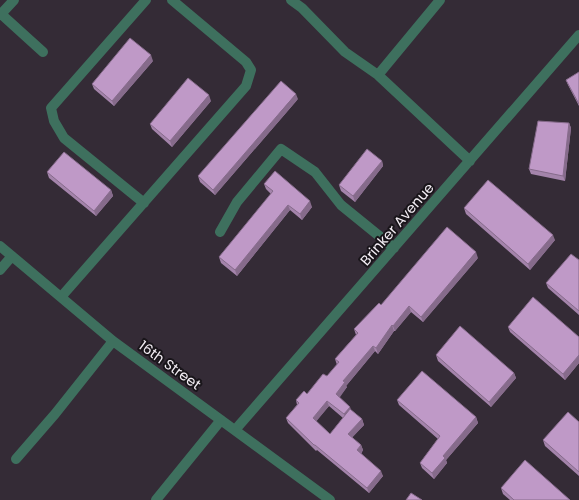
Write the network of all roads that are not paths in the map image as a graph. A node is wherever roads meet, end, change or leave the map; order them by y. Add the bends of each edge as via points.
1 (14, 0) edge
2 (146, 0) edge
3 (172, 0) edge
4 (291, 0) edge
5 (440, 0) edge
6 (0, 14) edge
7 (579, 35) edge
8 (43, 52) dead end
9 (378, 75) junction
10 (470, 161) junction
11 (144, 203) junction
12 (220, 232) dead end
13 (0, 246) edge
14 (394, 248) junction
15 (12, 256) junction
16 (0, 270) edge
17 (61, 297) junction
18 (113, 340) junction
19 (221, 420) junction
20 (235, 430) junction
21 (16, 459) dead end
22 (156, 500) edge
23 (330, 500) edge

1 - 6 street
2 - 11 street via 51,108 54,121 64,138
3 - 11 street via 246,62 251,70 246,86
4 - 9 street via 344,52
5 - 9 street
6 - 8 street
7 - 10 street, Brinker Avenue
9 - 10 street
10 - 14 street, Brinker Avenue
11 - 17 street
12 - 14 street via 237,202 281,149 316,172 341,205
13 - 15 street, 16th Street
14 - 20 street, Brinker Avenue
15 - 16 street
15 - 17 street, 16th Street
17 - 18 street, 16th Street
18 - 19 street, 16th Street
18 - 21 street
19 - 20 street, 16th Street
19 - 22 street
20 - 23 street, 16th Street

